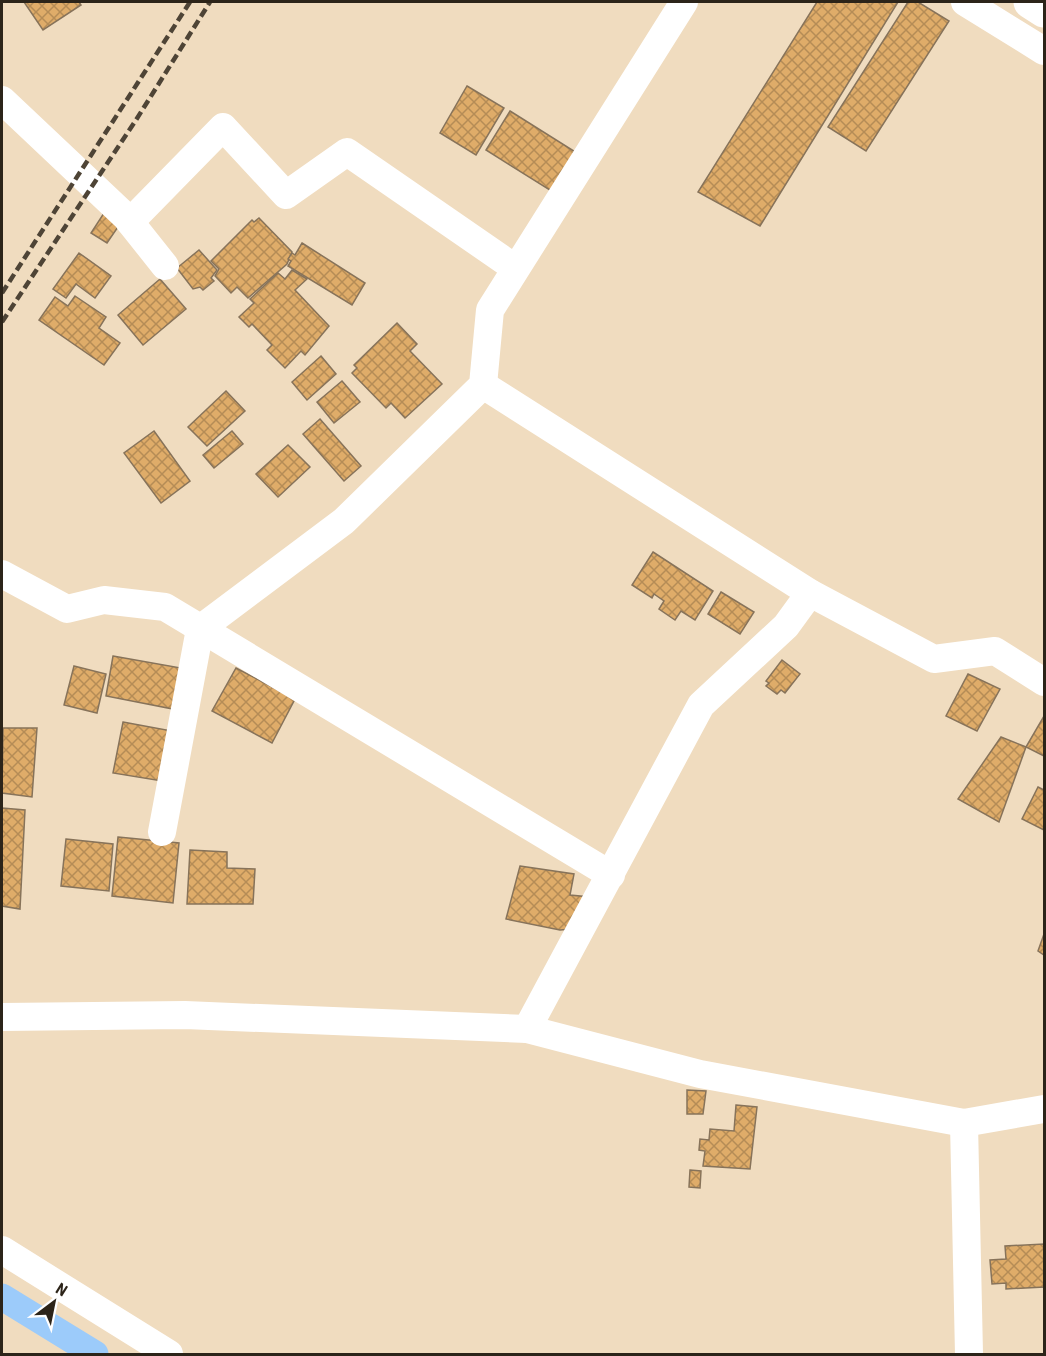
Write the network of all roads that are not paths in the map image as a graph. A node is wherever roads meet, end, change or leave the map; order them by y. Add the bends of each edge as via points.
1 (684, 2) edge
2 (966, 2) edge
3 (1030, 2) edge
4 (1044, 11) edge
5 (1044, 51) edge
6 (2, 99) edge
7 (130, 222) junction
8 (165, 266) dead end
9 (516, 268) junction
10 (483, 385) junction
11 (2, 574) edge
12 (810, 593) junction
13 (200, 629) junction
14 (1044, 682) edge
15 (162, 832) dead end
16 (611, 875) junction
17 (2, 1017) edge
18 (527, 1029) junction
19 (1044, 1109) edge
20 (964, 1123) junction
21 (2, 1250) edge
22 (170, 1354) edge
23 (969, 1354) edge

1 - 9 street
2 - 5 street
3 - 4 main road
6 - 7 street
7 - 8 street
7 - 9 street via 223,127 285,195 347,152
9 - 10 street via 490,310
10 - 12 street
10 - 13 street via 344,521
11 - 13 street via 67,609 104,600 165,607
12 - 14 street via 934,659 995,651
12 - 16 street via 786,626 701,705
13 - 15 street
13 - 16 street
16 - 18 street
17 - 18 street via 185,1015
18 - 20 street via 700,1074
19 - 20 street
20 - 23 street
21 - 22 street

